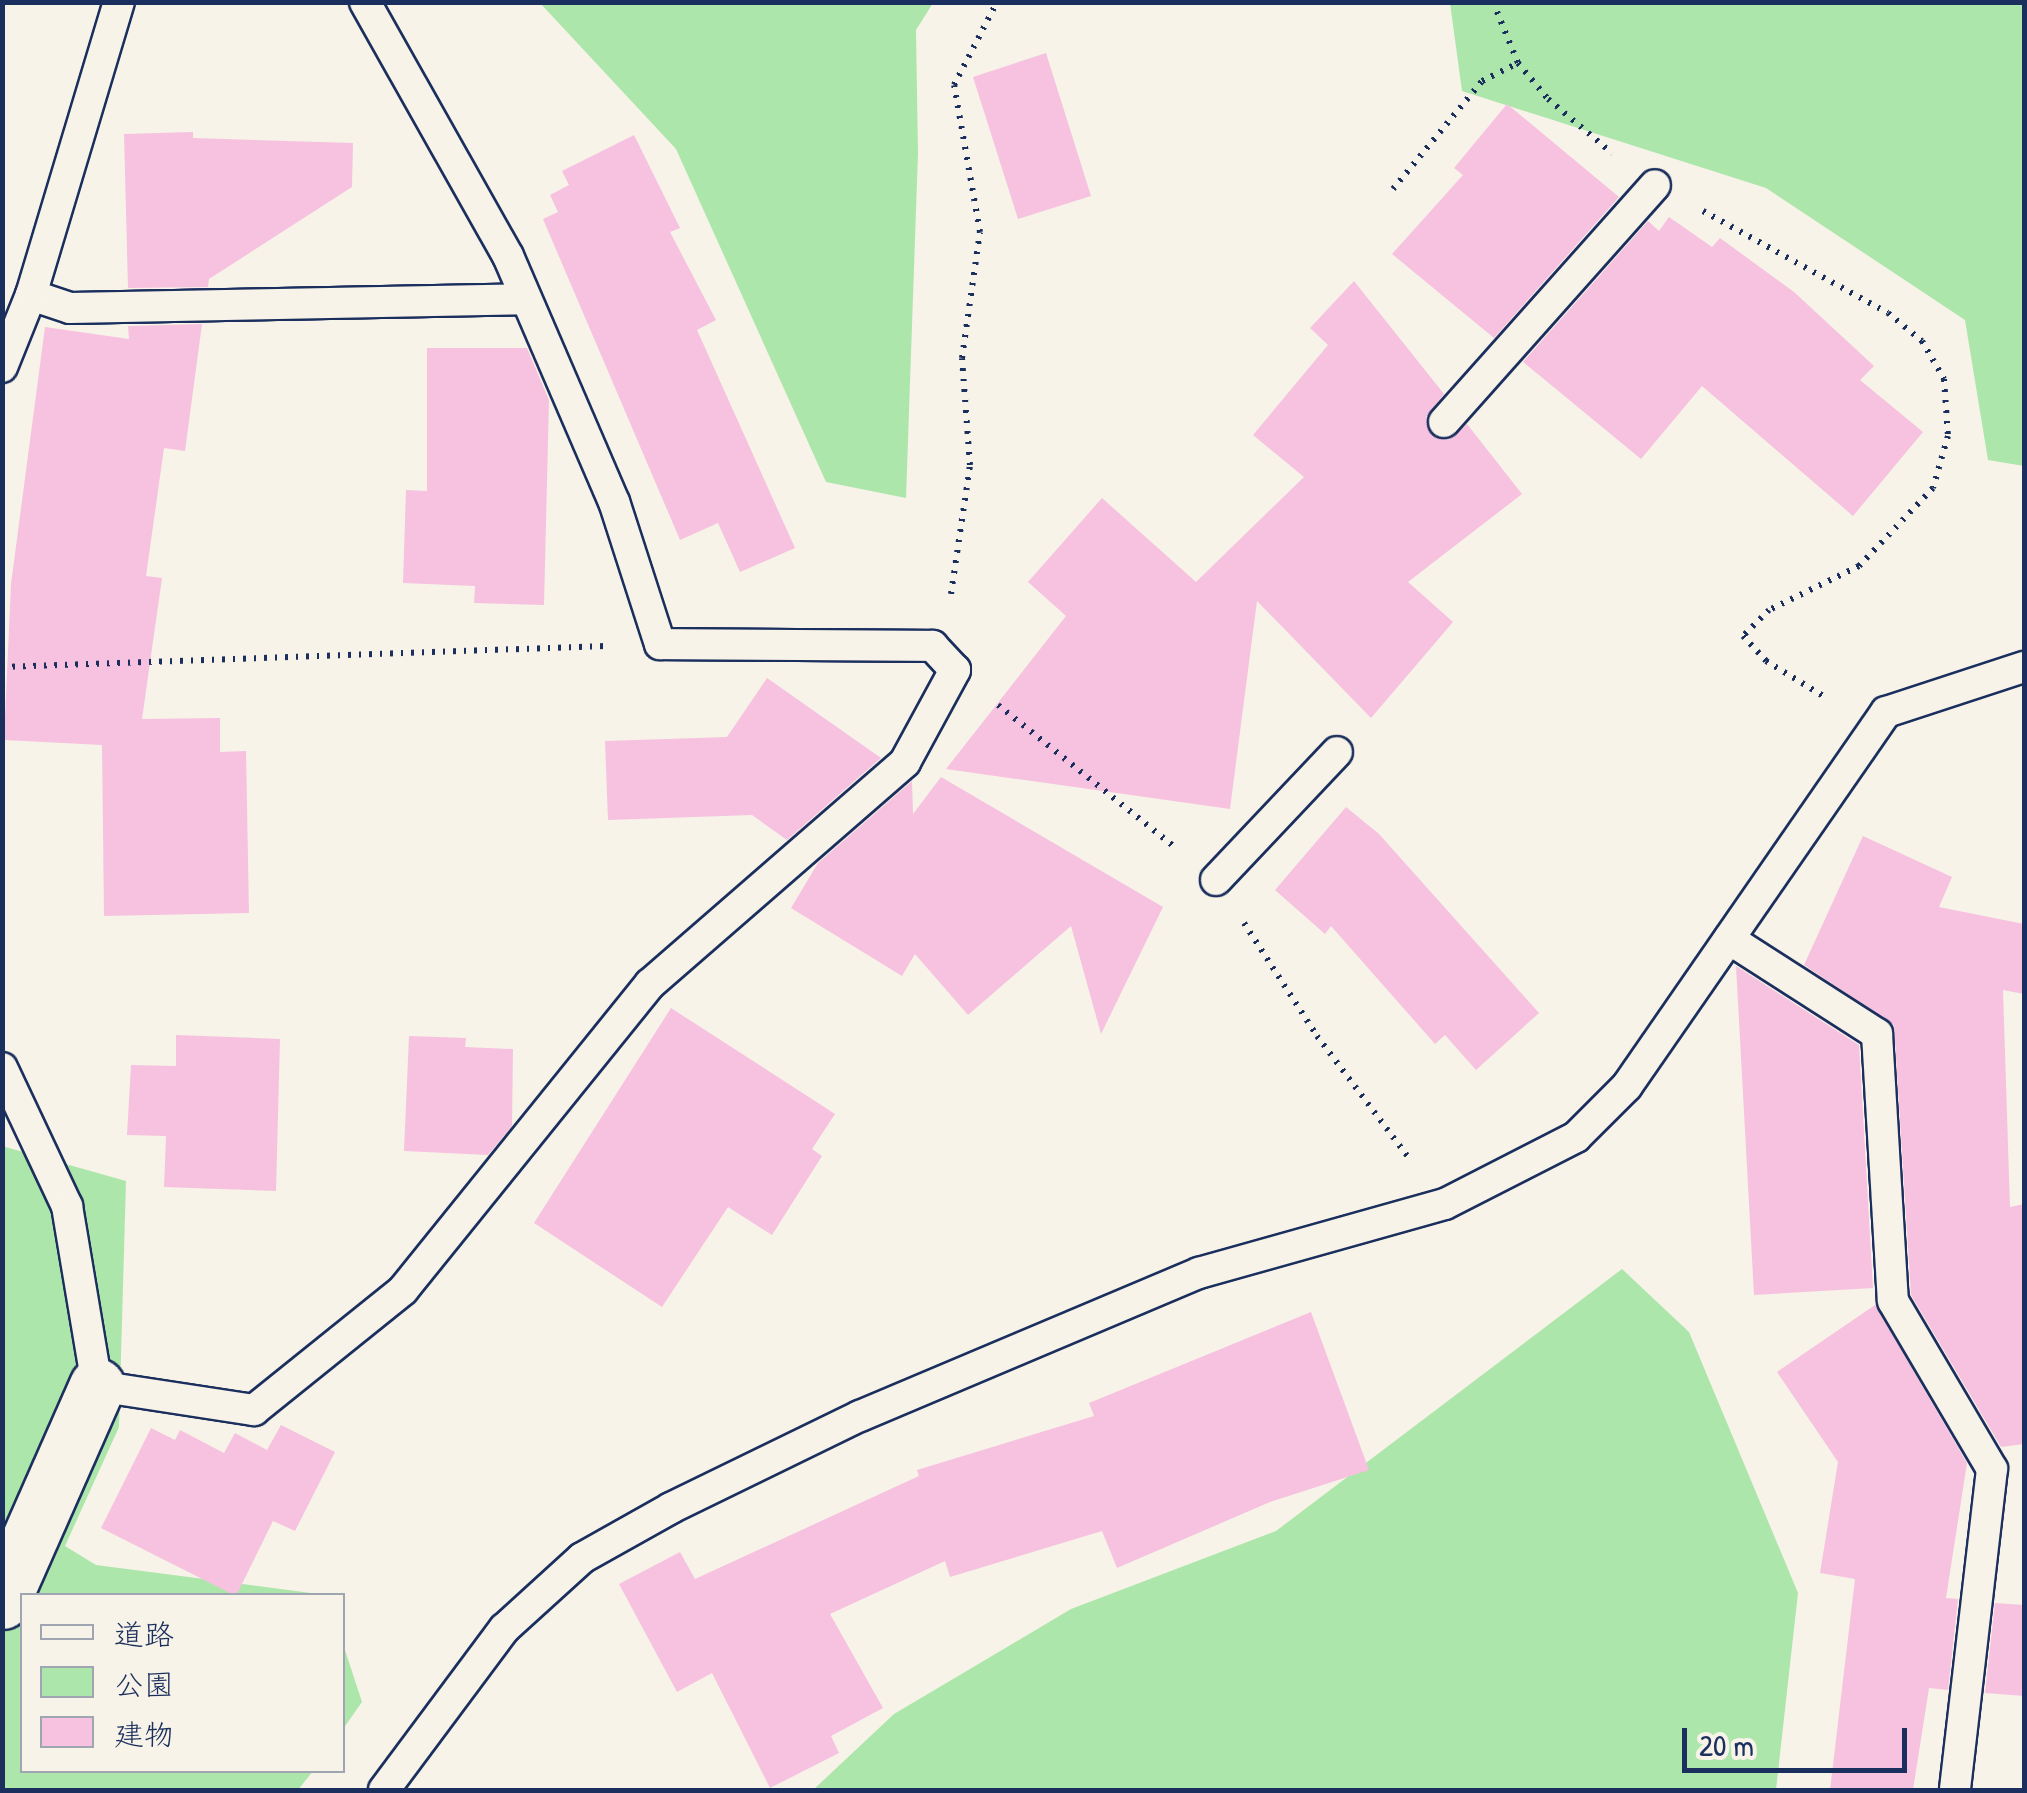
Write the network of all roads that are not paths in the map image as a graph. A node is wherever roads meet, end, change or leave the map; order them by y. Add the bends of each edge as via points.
1 (119, 2) edge
2 (364, 2) edge
3 (1654, 185) road end
4 (31, 295) junction
5 (526, 300) junction
6 (2, 366) edge
7 (1444, 422) dead end
8 (2024, 667) edge
9 (1337, 752) dead end
10 (1216, 880) dead end
11 (1729, 939) junction
12 (2, 1068) edge
13 (97, 1386) junction
14 (2, 1602) edge
15 (384, 1790) edge
16 (1955, 1790) edge

1 - 4 lane
2 - 5 lane via 508,256
3 - 7 lane
4 - 5 lane via 70,308
4 - 6 lane
5 - 13 lane via 614,502 660,644 933,646 955,670 906,762 650,984 402,1290 254,1410
8 - 11 lane via 1886,712
9 - 10 lane
11 - 15 lane via 1627,1086 1576,1137 1445,1204 1200,1274 860,1416 582,1558 504,1629
11 - 16 lane via 1878,1034 1892,1301 1992,1469
12 - 13 lane via 67,1206
13 - 14 street

